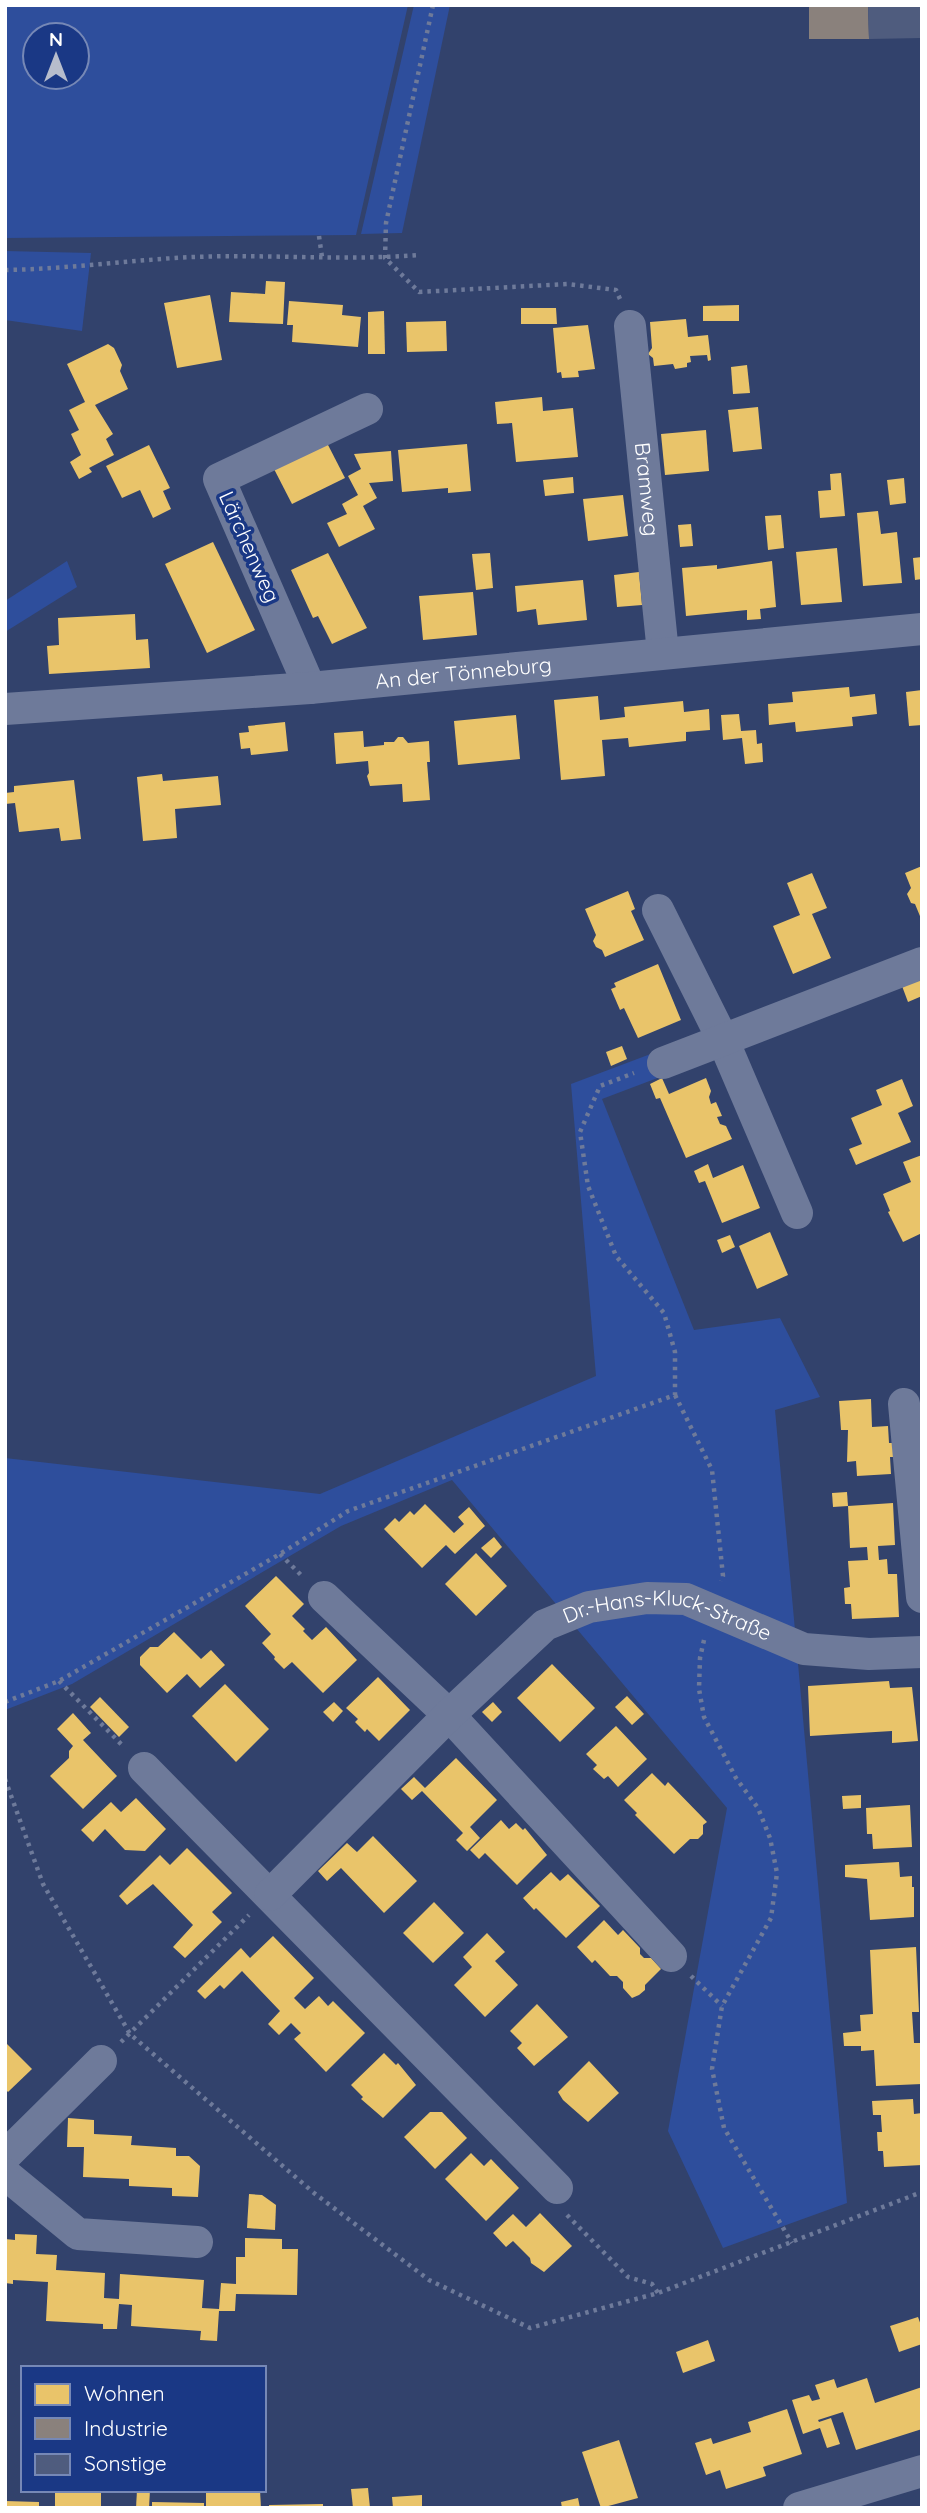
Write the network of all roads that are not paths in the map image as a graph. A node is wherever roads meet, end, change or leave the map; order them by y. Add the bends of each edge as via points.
1 (630, 326) road end
2 (367, 409) dead end
3 (922, 629) edge
4 (663, 653) junction
5 (310, 688) junction
6 (5, 709) edge
7 (658, 909) dead end
8 (922, 963) edge
9 (723, 1040) junction
10 (663, 1063) road end
11 (797, 1213) dead end
12 (904, 1404) dead end
13 (324, 1597) dead end
14 (922, 1597) edge
15 (922, 1652) edge
16 (449, 1715) junction
17 (144, 1768) road end
18 (270, 1895) junction
19 (671, 1956) road end
20 (101, 2061) road end
21 (5, 2156) edge
22 (5, 2174) edge
23 (557, 2188) road end
24 (197, 2242) dead end
25 (922, 2470) edge
26 (799, 2508) edge

1 - 4 street, Bramweg
2 - 5 street, Lärchenweg via 219,479
3 - 4 street, An der Tönneburg
4 - 5 street, An der Tönneburg
5 - 6 street, An der Tönneburg
7 - 9 street
8 - 9 street
9 - 10 street
9 - 11 street
12 - 14 street
13 - 16 street
15 - 16 street, Dr.-Hans-Kluck-Straße via 869,1654 804,1648 686,1599 647,1598 589,1607 545,1625
16 - 18 street, Dr.-Hans-Kluck-Straße
16 - 19 street
17 - 18 street
18 - 23 street
20 - 21 street
22 - 24 street via 78,2234
25 - 26 street

